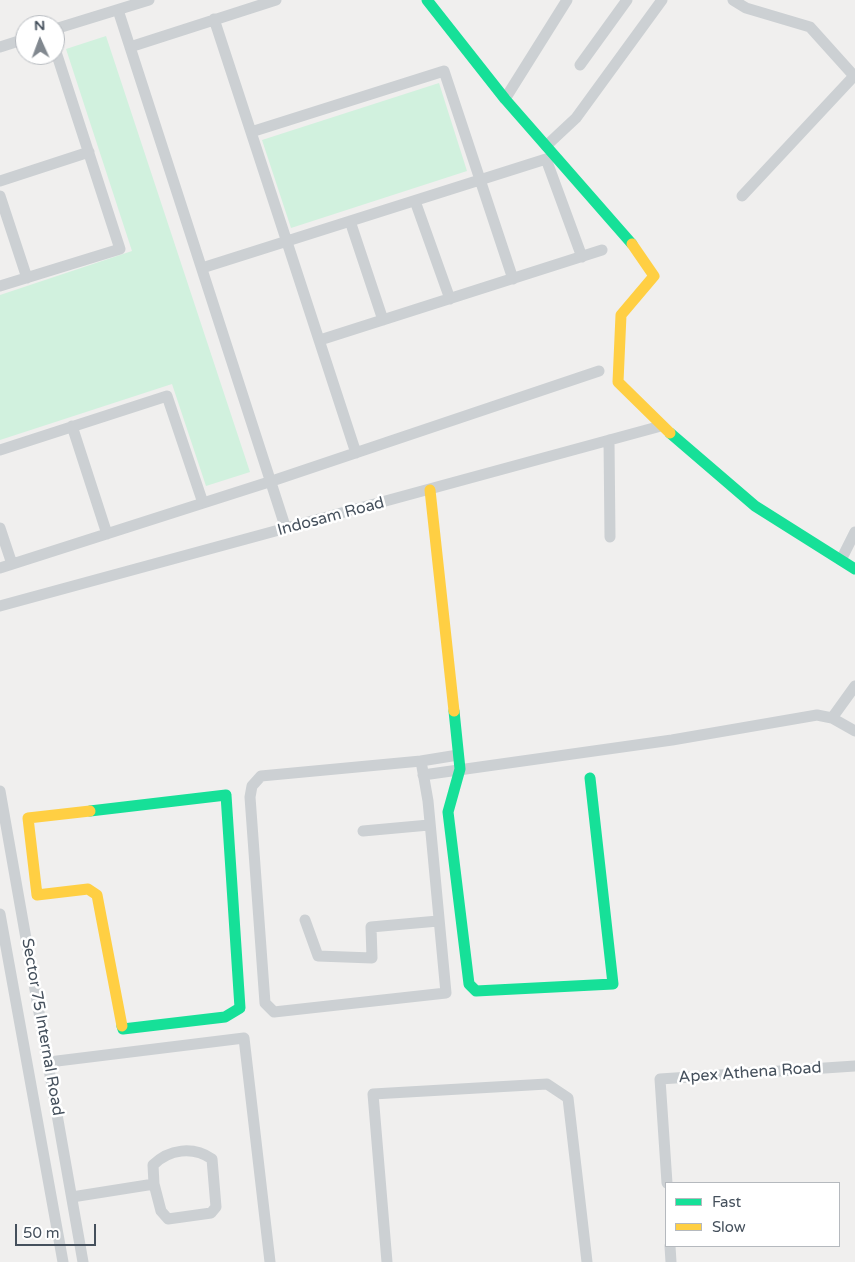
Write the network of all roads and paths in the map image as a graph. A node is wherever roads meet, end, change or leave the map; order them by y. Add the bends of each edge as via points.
1 (149, 0) edge
2 (276, 0) edge
3 (427, 0) edge
4 (567, 0) edge
5 (627, 0) edge
6 (662, 0) edge
7 (733, 0) edge
8 (118, 10) junction
9 (214, 19) junction
10 (65, 27) edge
11 (15, 42) edge
12 (0, 47) edge
13 (130, 47) junction
14 (60, 65) edge
15 (580, 65) dead end
16 (854, 76) edge
17 (505, 99) junction
18 (251, 132) junction
19 (546, 146) junction
20 (89, 152) junction
21 (480, 180) junction
22 (0, 181) edge
23 (0, 196) edge
24 (742, 196) dead end
25 (415, 201) junction
26 (350, 221) junction
27 (287, 241) junction
28 (602, 250) dead end
29 (582, 257) junction
30 (202, 268) junction
31 (27, 278) junction
32 (513, 279) junction
33 (0, 286) edge
34 (450, 299) junction
35 (383, 320) junction
36 (320, 340) junction
37 (599, 371) dead end
38 (72, 426) junction
39 (661, 426) junction
40 (609, 440) junction
41 (0, 450) edge
42 (356, 453) junction
43 (272, 481) junction
44 (430, 490) junction
45 (203, 503) junction
46 (0, 528) edge
47 (286, 529) junction
48 (855, 532) edge
49 (106, 534) junction
50 (610, 537) dead end
51 (841, 560) junction
52 (12, 564) junction
53 (0, 568) edge
54 (855, 570) edge
55 (0, 606) edge
56 (855, 686) edge
57 (832, 718) junction
58 (855, 731) edge
59 (458, 755) junction
60 (421, 761) junction
61 (460, 768) junction
62 (423, 774) junction
63 (590, 778) dead end
64 (0, 791) edge
65 (429, 825) junction
66 (363, 831) dead end
67 (37, 895) junction
68 (19, 899) junction
69 (0, 914) edge
70 (305, 920) dead end
71 (438, 921) junction
72 (49, 1062) junction
73 (855, 1066) edge
74 (666, 1182) edge
75 (154, 1184) junction
76 (72, 1197) junction
77 (670, 1247) edge
78 (63, 1262) edge
79 (83, 1262) edge
80 (270, 1262) edge
81 (387, 1262) edge
82 (587, 1262) edge
83 (671, 1262) edge

1 - 8 street
2 - 9 street
3 - 17 street
4 - 17 street
5 - 15 street
6 - 19 street via 576,118
7 - 16 street via 746,8 810,27
8 - 10 street
8 - 13 street
9 - 13 street
9 - 18 street
11 - 12 street
13 - 30 street
14 - 20 street
16 - 24 street
17 - 19 street
18 - 21 street via 444,71
18 - 27 street
19 - 39 street via 634,246 654,276 621,315 618,382
20 - 22 street
20 - 31 street via 120,249
21 - 25 street
21 - 29 street via 546,159
21 - 32 street
23 - 31 street
25 - 26 street
25 - 34 street
26 - 27 street
26 - 35 street
27 - 30 street
27 - 36 street
28 - 29 street
29 - 32 street
30 - 43 street
31 - 33 street
32 - 34 street
34 - 35 street
35 - 36 street
36 - 42 street
37 - 42 street
38 - 41 street
38 - 45 street via 167,396
38 - 49 street
39 - 40 street, Indosam Road
39 - 51 street via 755,506
40 - 44 street, Indosam Road
40 - 50 street
42 - 43 street
43 - 45 street
43 - 47 street
44 - 47 street, Indosam Road
44 - 59 street
45 - 49 street
46 - 52 street
47 - 55 street, Indosam Road
48 - 51 street
49 - 52 street
51 - 54 street
52 - 53 street
56 - 57 street
57 - 58 street
57 - 61 street via 817,715 801,717 672,740
59 - 60 street
59 - 61 street
60 - 62 street
60 - 71 street via 261,776 252,786 250,797 264,1003 274,1012 446,993
61 - 62 street
61 - 63 street via 448,812 469,984 476,991 613,984
62 - 65 street
64 - 68 street, Sector 75 Internal Road
65 - 66 street
65 - 71 street
67 - 67 street via 28,818 226,795 240,1008 224,1017 123,1029 96,895 88,889
67 - 68 street
68 - 72 street, Sector 75 Internal Road
69 - 78 street, Sector 75 Internal Road
70 - 71 street via 318,956 372,958 371,927
72 - 76 street, Sector 75 Internal Road
72 - 80 street via 244,1038
73 - 74 street, Apex Athena Road via 660,1079
75 - 75 street via 153,1165 160,1159 174,1152 200,1151 212,1159 216,1207 211,1212 168,1219 162,1211
75 - 76 street
76 - 79 street, Sector 75 Internal Road
77 - 83 street
81 - 82 street via 373,1094 548,1084 568,1098

